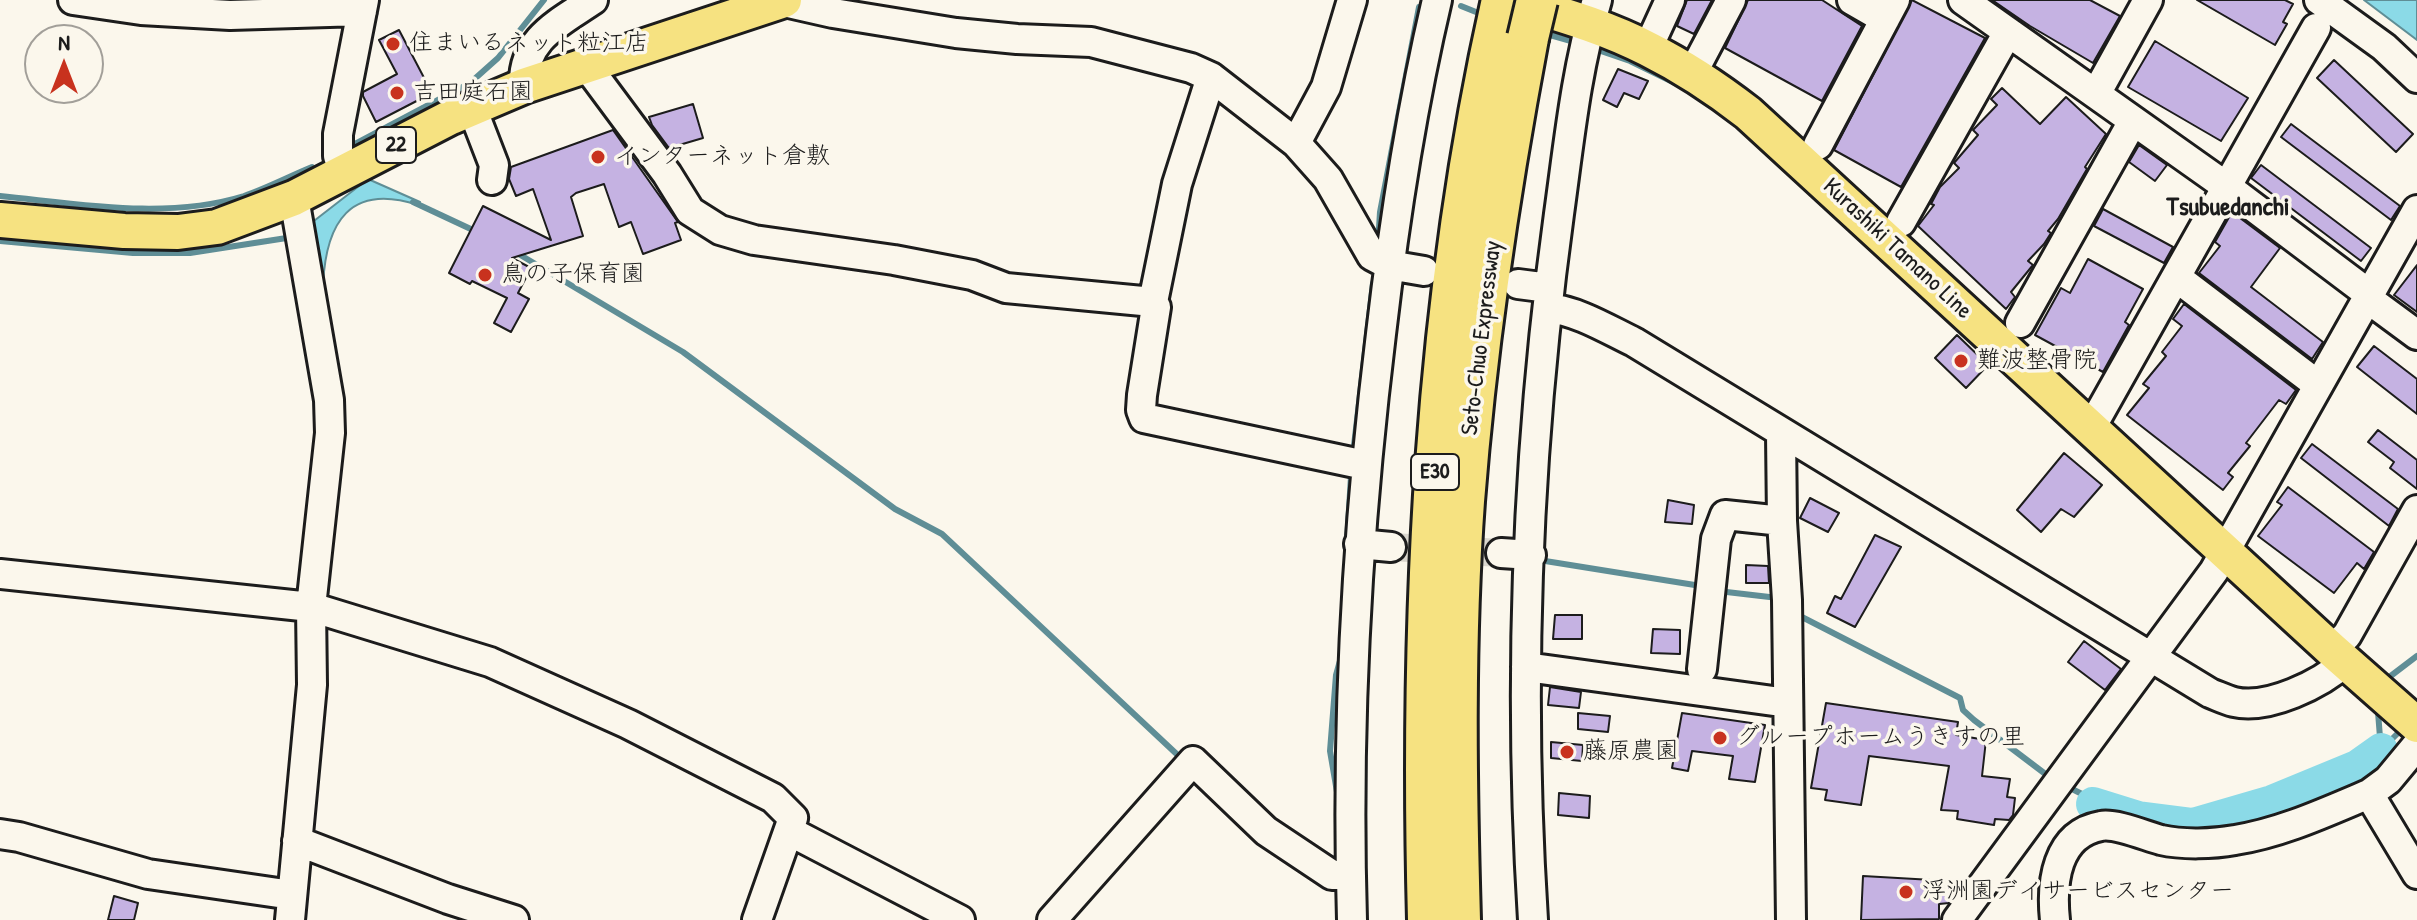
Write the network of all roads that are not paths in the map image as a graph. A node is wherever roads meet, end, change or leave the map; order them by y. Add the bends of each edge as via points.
1 (73, 0) edge
2 (593, 0) edge
3 (1352, 0) edge
4 (1437, 0) edge
5 (1537, 0) edge
6 (1670, 0) edge
7 (1731, 0) edge
8 (1852, 0) edge
9 (2148, 0) edge
10 (2319, 0) edge
11 (782, 1) edge
12 (365, 3) edge
13 (1977, 4) edge
14 (1890, 10) edge
15 (1510, 16) edge
16 (1589, 28) edge
17 (2316, 28) dead end
18 (2008, 32) junction
19 (1648, 48) junction
20 (586, 65) junction
21 (1692, 74) junction
22 (1211, 77) junction
23 (2417, 78) edge
24 (524, 86) junction
25 (2096, 94) junction
26 (472, 108) junction
27 (2133, 121) junction
28 (1296, 143) junction
29 (1818, 145) dead end
30 (344, 172) junction
31 (492, 180) dead end
32 (2227, 187) junction
33 (2417, 210) edge
34 (0, 220) edge
35 (298, 221) junction
36 (1901, 222) dead end
37 (1389, 265) junction
38 (1424, 271) dead end
39 (2176, 277) junction
40 (1518, 284) dead end
41 (2368, 296) junction
42 (1548, 298) junction
43 (1153, 302) junction
44 (2020, 323) dead end
45 (2417, 335) edge
46 (2318, 385) junction
47 (2091, 428) junction
48 (1781, 434) junction
49 (1365, 465) junction
50 (2417, 510) edge
51 (1782, 521) junction
52 (1359, 544) junction
53 (1391, 547) tunnel mouth
54 (2225, 550) junction
55 (1501, 553) tunnel mouth
56 (1531, 555) junction
57 (0, 574) edge
58 (311, 607) junction
59 (2152, 658) junction
60 (2336, 665) junction
61 (1526, 667) junction
62 (1702, 669) dead end
63 (1788, 703) junction
64 (2415, 740) edge
65 (2369, 794) junction
66 (2393, 824) junction
67 (789, 831) junction
68 (0, 834) edge
69 (297, 841) junction
70 (2417, 874) edge
71 (1341, 875) junction
72 (291, 908) edge
73 (514, 920) edge
74 (757, 920) edge
75 (960, 920) edge
76 (1052, 920) edge
77 (1352, 920) edge
78 (1428, 920) edge
79 (1460, 920) edge
80 (1533, 920) edge
81 (1791, 920) edge
82 (1957, 920) edge
83 (2055, 920) edge

1 - 12 street via 230,15
2 - 24 street via 534,44 523,69
3 - 28 street via 1326,87
4 - 37 street via 1413,106
5 - 15 highway, Seto-Chuo Expressway / E30, bridge
6 - 19 street
7 - 21 street
8 - 14 street
9 - 25 street
10 - 23 street
11 - 20 main road, 22
11 - 22 street via 956,33 1091,42
12 - 30 street via 338,134
13 - 18 street
14 - 29 street
15 - 16 main road, Kurashiki Tamano Line
15 - 78 highway, Seto-Chuo Expressway / E30 via 1452,292 1426,630
15 - 79 highway, Seto-Chuo Expressway / E30 via 1464,503 1456,776
16 - 19 main road, Kurashiki Tamano Line
16 - 42 street
17 - 32 street
18 - 25 street
18 - 36 street
19 - 21 main road, Kurashiki Tamano Line
20 - 24 main road, 22
20 - 43 street via 690,211 720,230 972,275 1006,288
21 - 47 main road, Kurashiki Tamano Line via 1772,134
22 - 28 street
22 - 43 street via 1177,184
24 - 26 main road, 22
25 - 27 street
26 - 30 main road, 22
26 - 31 street via 494,165
27 - 32 street
27 - 44 street
28 - 37 street via 1328,179 1372,256
30 - 35 main road, 22
32 - 39 street
32 - 41 street
33 - 41 street
34 - 35 main road, 22 via 178,232
35 - 58 street via 329,400
37 - 38 street
37 - 49 street
39 - 46 street
39 - 47 street
40 - 42 street
41 - 45 street
41 - 46 street
42 - 48 street via 1560,309 1634,342
42 - 56 street
43 - 49 street via 1144,418
46 - 54 street
47 - 54 main road, Kurashiki Tamano Line
48 - 51 street
48 - 59 street
49 - 52 street
50 - 60 street via 2347,635
51 - 62 street via 1725,515 1716,539
51 - 63 street
52 - 53 street
52 - 71 street
54 - 59 street
54 - 60 main road, Kurashiki Tamano Line
55 - 56 street
56 - 61 street
57 - 58 street
58 - 67 street via 490,662 628,724 773,798 793,818
58 - 69 street via 312,685
59 - 60 street via 2236,703 2267,701
59 - 82 street
60 - 64 main road, Kurashiki Tamano Line
61 - 63 street
61 - 80 street
63 - 81 street
64 - 65 street via 2388,780
64 - 66 street
65 - 66 street
65 - 83 street via 2233,841 2165,841 2104,825 2084,832 2055,868
66 - 70 street
67 - 74 street
67 - 75 street
68 - 72 street
69 - 72 street
69 - 73 street
71 - 76 street via 1266,831 1193,761
71 - 77 street

